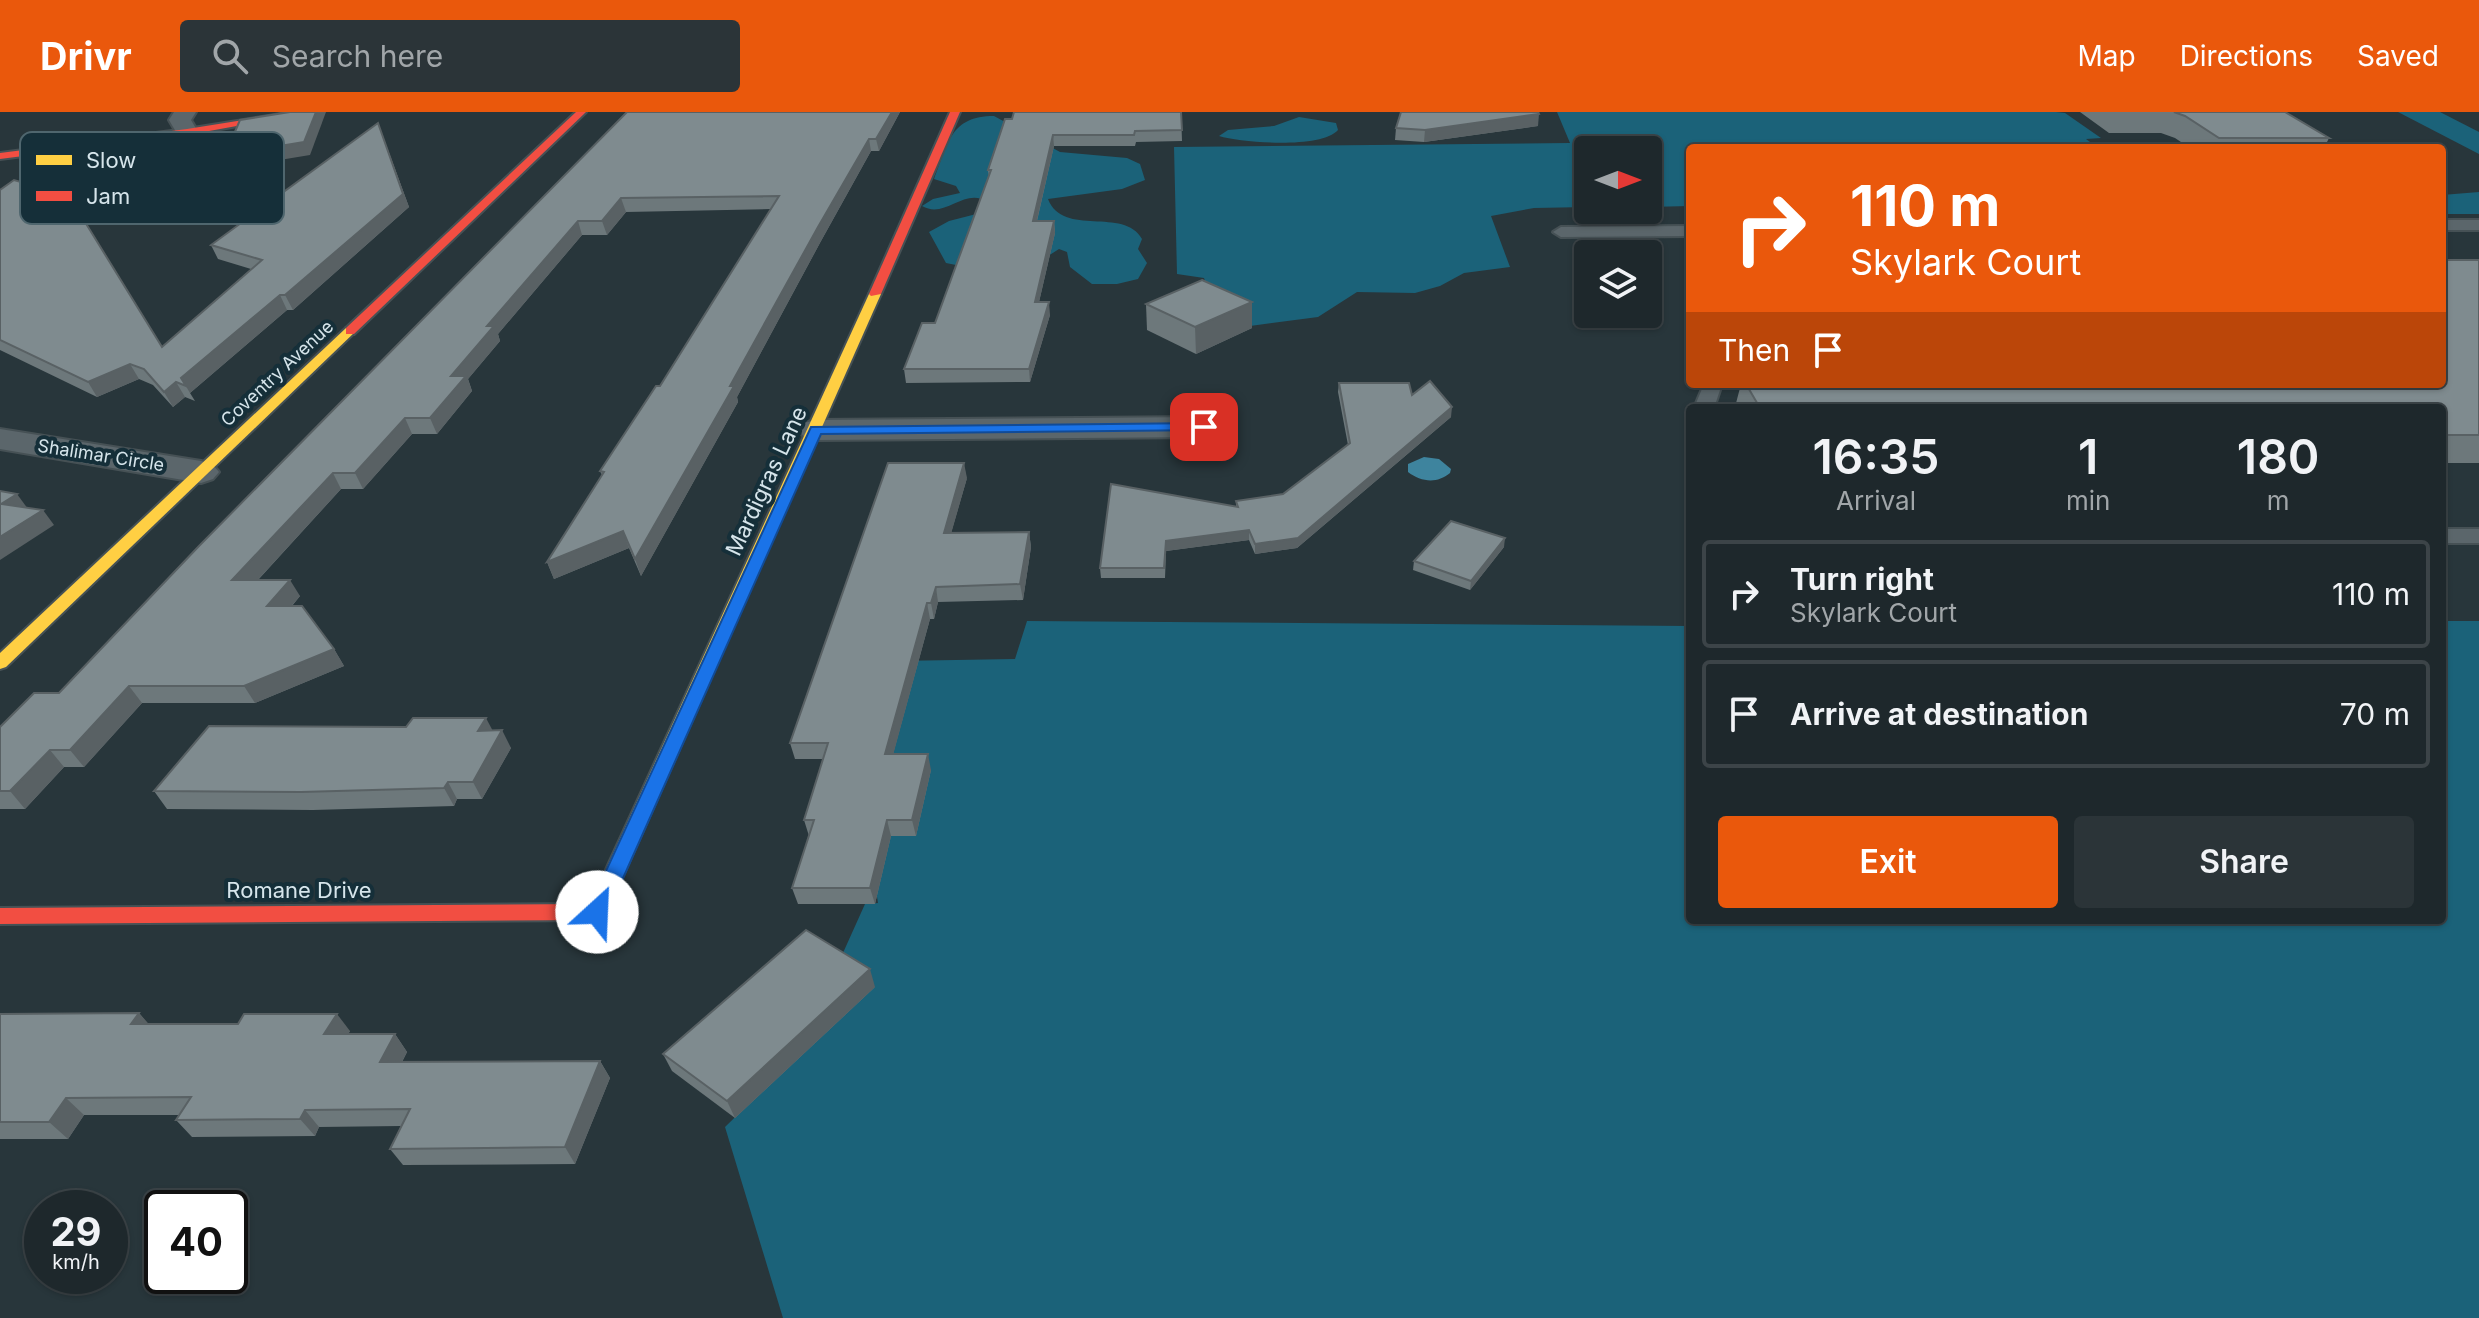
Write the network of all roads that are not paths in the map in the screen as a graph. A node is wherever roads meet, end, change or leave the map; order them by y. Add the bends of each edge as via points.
1 (310, 112) edge
2 (581, 112) edge
3 (955, 112) edge
4 (186, 122) edge
5 (133, 132) edge
6 (2446, 225) edge
7 (2479, 225) edge
8 (1686, 231) edge
9 (1561, 232) dead end
10 (1204, 427) dead end
11 (816, 430) junction
12 (0, 439) edge
13 (201, 472) junction
14 (2446, 536) edge
15 (2479, 536) edge
16 (0, 663) edge
17 (597, 912) joint
18 (0, 916) edge

1 - 4 street
2 - 13 street, Coventry Avenue
3 - 11 street, Mardigras Lane
4 - 5 street
6 - 7 lane
8 - 9 lane
10 - 11 street
11 - 17 street, Mardigras Lane
12 - 13 street, Shalimar Circle
13 - 16 street, Coventry Avenue
14 - 15 lane
17 - 18 street, Romane Drive

